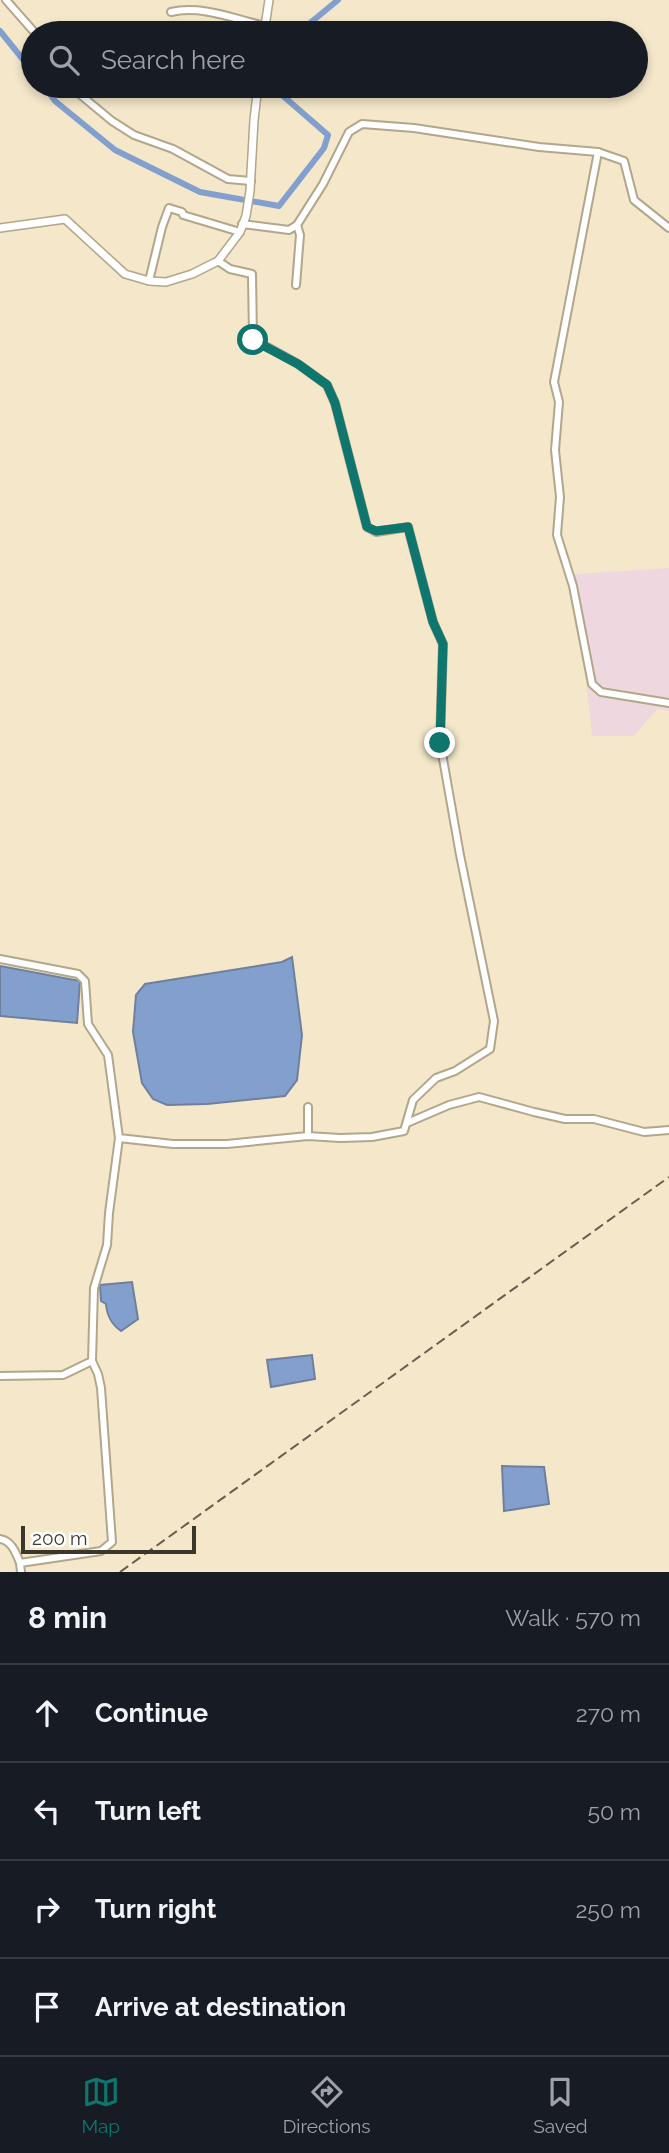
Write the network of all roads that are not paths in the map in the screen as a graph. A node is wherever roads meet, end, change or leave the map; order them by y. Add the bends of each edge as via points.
1 (6, 0) edge
2 (269, 0) edge
3 (171, 12) dead end
4 (24, 21) edge
5 (235, 21) edge
6 (266, 21) edge
7 (84, 98) edge
8 (257, 98) edge
9 (598, 152) junction
10 (251, 181) junction
11 (243, 224) junction
12 (297, 225) junction
13 (0, 228) edge
14 (669, 228) edge
15 (218, 261) junction
16 (149, 281) junction
17 (296, 285) dead end
18 (669, 703) edge
19 (0, 959) edge
20 (308, 1107) dead end
21 (407, 1123) junction
22 (669, 1130) edge
23 (308, 1136) junction
24 (120, 1138) junction
25 (92, 1361) junction
26 (0, 1376) edge
27 (0, 1539) edge
28 (20, 1563) junction
29 (21, 1572) edge

1 - 4 street
2 - 6 street
3 - 5 street via 199,10
7 - 10 street via 134,135 228,179
8 - 10 street
9 - 12 street via 362,124 349,132
9 - 14 street via 624,161 634,200
9 - 18 street via 554,382 559,402 557,535 573,586 592,684 601,692
10 - 11 street
11 - 12 street via 289,230
11 - 15 street
11 - 16 street via 183,215 169,208
12 - 17 street
13 - 16 street via 65,219 125,274
15 - 16 street via 166,282
15 - 21 street via 252,274 253,340 327,385 367,527 376,531 408,527 443,644 440,743 494,1021 490,1049 436,1078 413,1101
19 - 24 street via 78,974 85,981 88,1024 108,1055
20 - 23 street
21 - 22 street via 479,1097 565,1119 594,1119 644,1132
21 - 23 street via 404,1131 372,1137
23 - 24 street via 227,1144
24 - 25 street via 107,1245 94,1288
25 - 26 street via 63,1375
25 - 28 street via 100,1388 112,1542 101,1551
27 - 28 street via 13,1548
28 - 29 street

